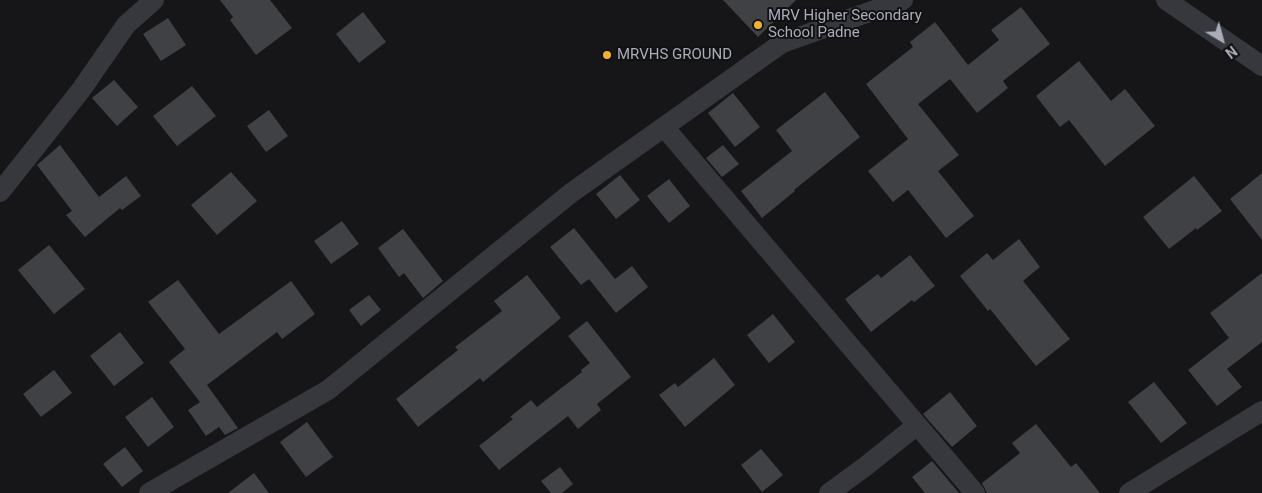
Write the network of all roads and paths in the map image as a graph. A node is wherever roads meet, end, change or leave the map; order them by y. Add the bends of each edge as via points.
1 (154, 0) edge
2 (903, 0) edge
3 (1166, 0) edge
4 (1262, 66) edge
5 (664, 127) junction
6 (0, 192) edge
7 (1262, 411) edge
8 (917, 425) junction
9 (149, 493) edge
10 (829, 493) edge
11 (975, 493) edge
12 (1129, 493) edge

1 - 6 street via 126,25 81,90
2 - 5 street via 782,44
3 - 4 street
5 - 8 street
5 - 9 street via 572,192 328,390
7 - 12 street
8 - 10 street
8 - 11 street

